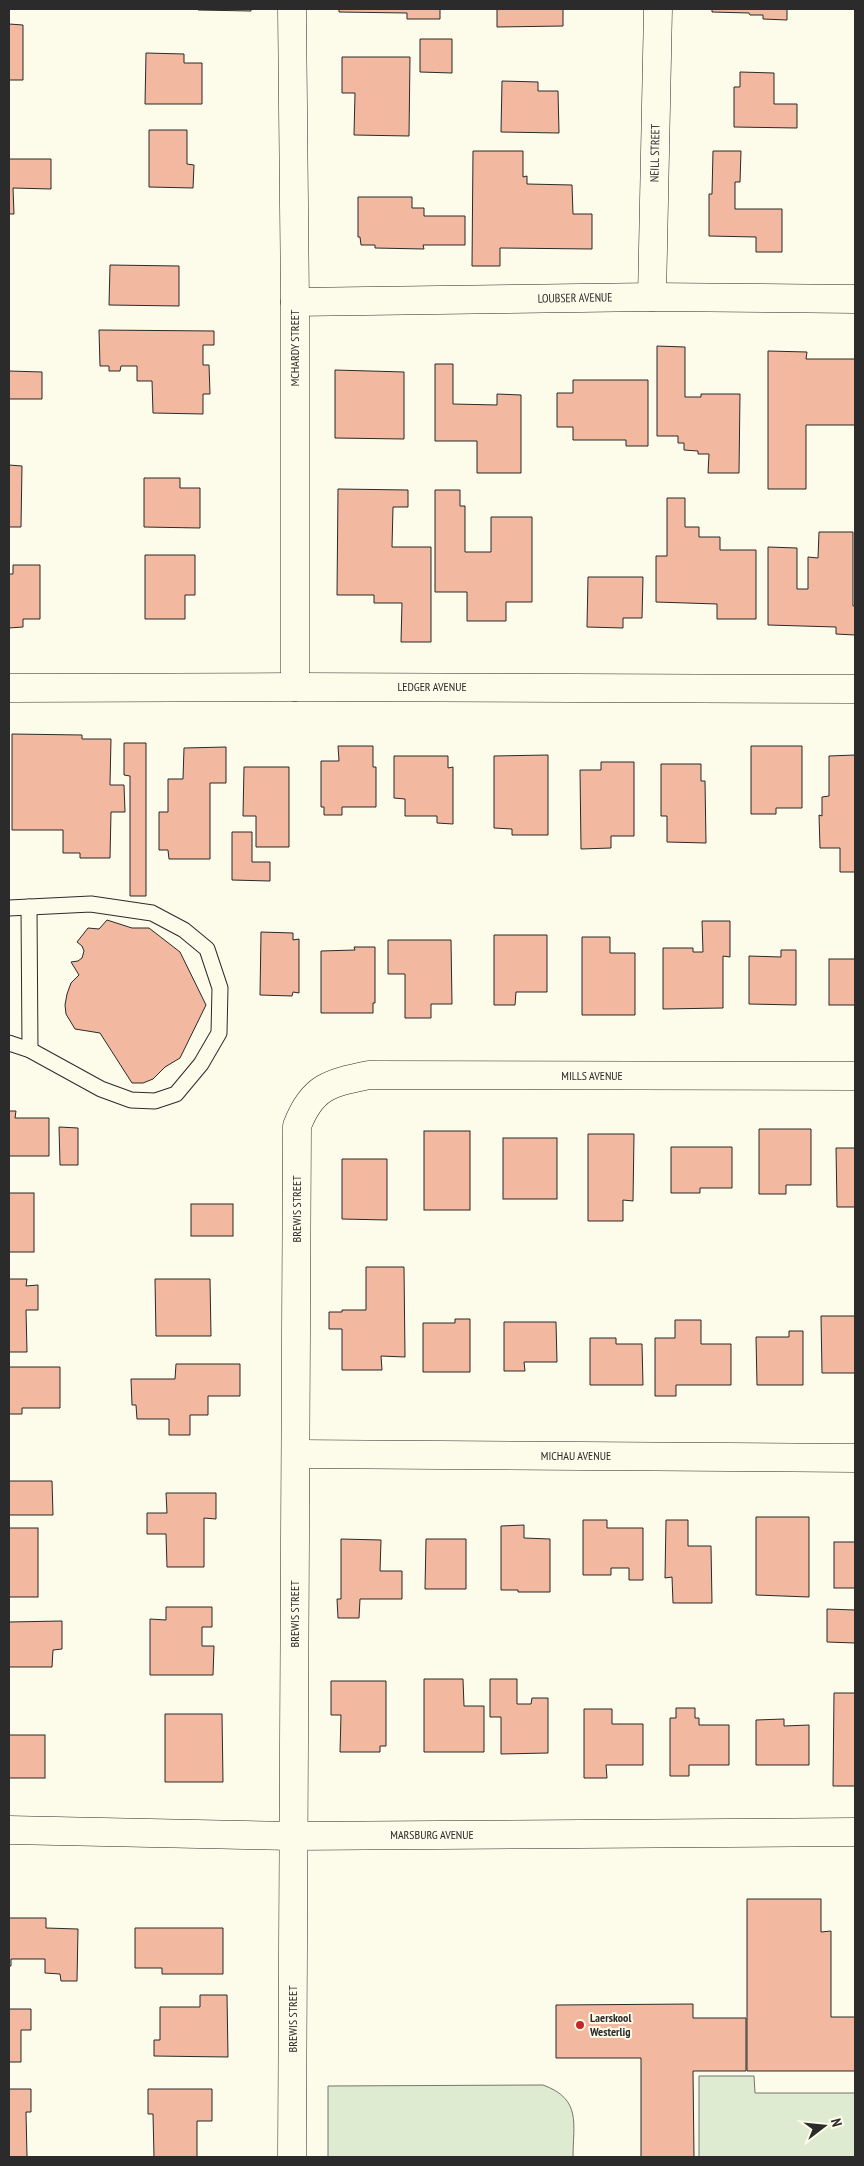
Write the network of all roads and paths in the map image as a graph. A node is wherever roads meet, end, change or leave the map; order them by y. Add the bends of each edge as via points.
1 (292, 9) edge
2 (658, 9) edge
3 (652, 297) junction
4 (855, 299) edge
5 (295, 302) junction
6 (295, 687) junction
7 (9, 688) edge
8 (855, 689) edge
9 (30, 907) junction
10 (9, 908) edge
11 (9, 1043) edge
12 (30, 1050) junction
13 (855, 1076) edge
14 (330, 1086) joint
15 (296, 1454) junction
16 (855, 1458) edge
17 (9, 1830) edge
18 (855, 1832) edge
19 (294, 1836) junction
20 (292, 2157) edge

1 - 5 street, MCHARDY STREET
2 - 3 street, NEILL STREET
3 - 4 street, LOUBSER AVENUE
3 - 5 street, LOUBSER AVENUE
5 - 6 street, MCHARDY STREET
6 - 7 street, LEDGER AVENUE
6 - 8 street, LEDGER AVENUE
9 - 10 lane
9 - 12 lane
9 - 12 lane via 91,904 152,913 184,930 207,949 220,988 219,1033 201,1064 176,1094 155,1101 131,1100 101,1089
11 - 12 lane
13 - 14 street, MILLS AVENUE via 368,1075
14 - 15 street, BREWIS STREET via 304,1106 297,1126
15 - 16 street, MICHAU AVENUE
15 - 19 street, BREWIS STREET
17 - 19 street, MARSBURG AVENUE
18 - 19 street, MARSBURG AVENUE
19 - 20 street, BREWIS STREET

